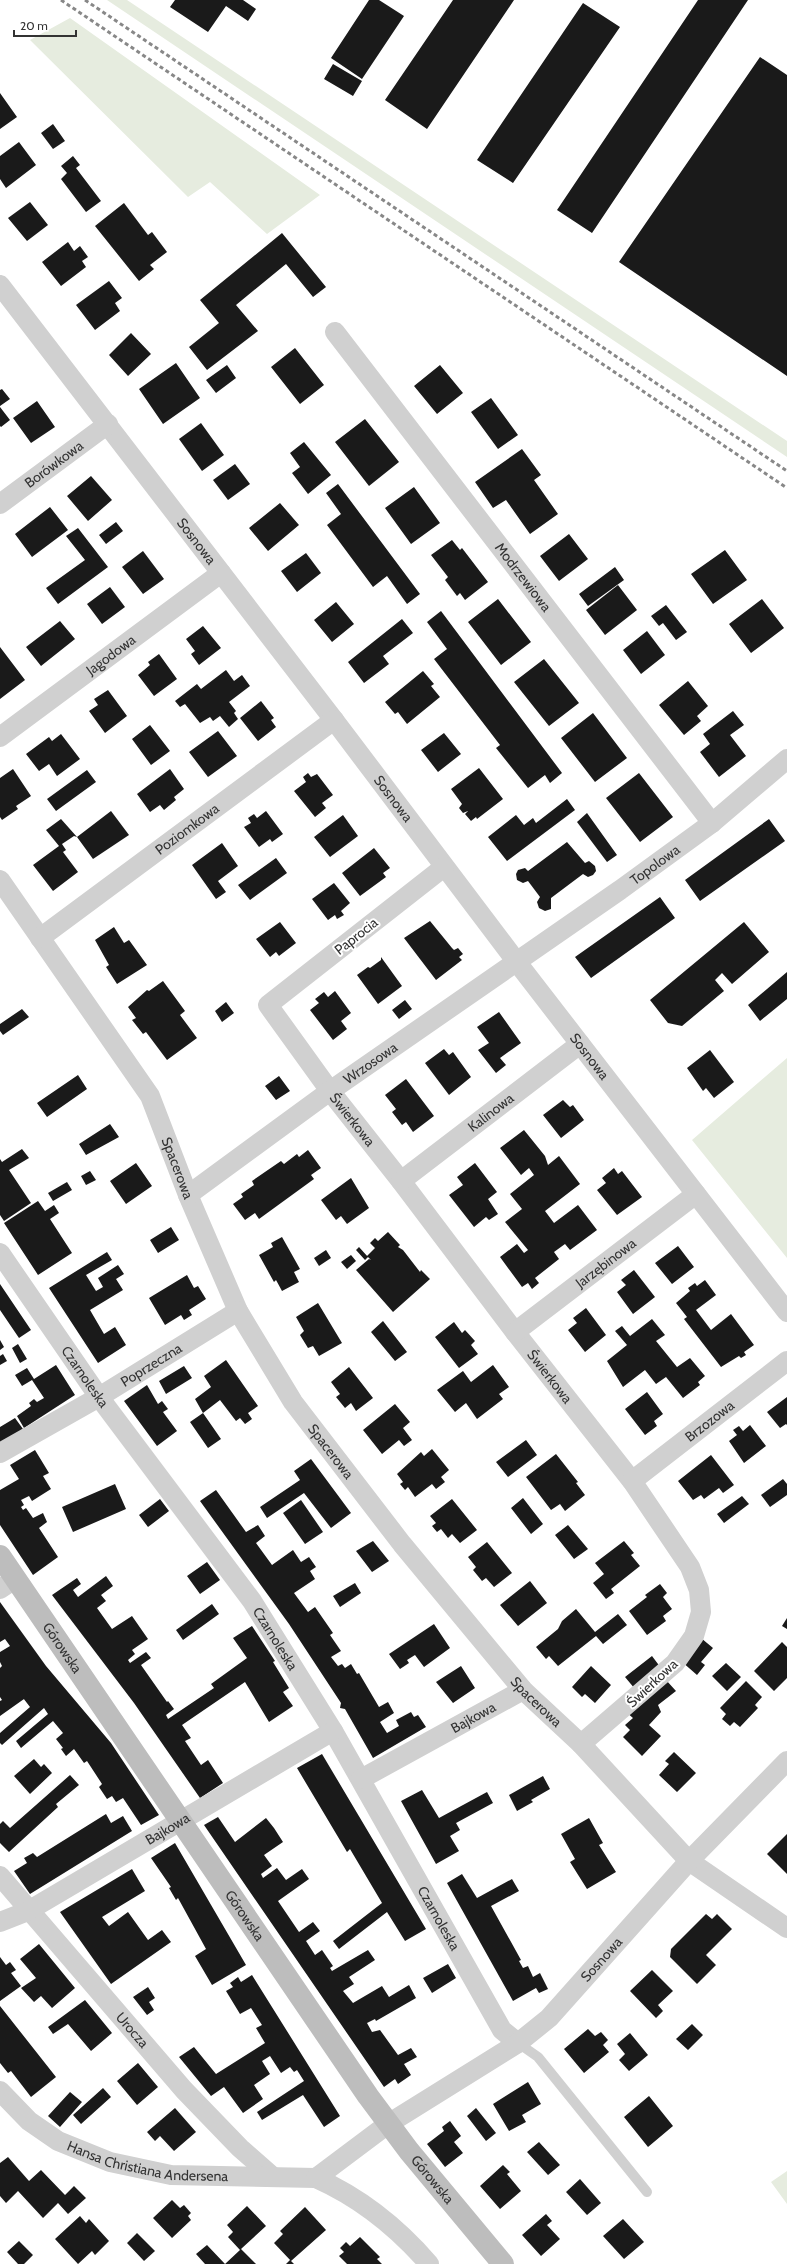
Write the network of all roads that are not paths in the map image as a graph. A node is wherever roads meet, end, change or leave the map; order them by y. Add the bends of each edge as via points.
1 (0, 285) edge
2 (335, 332) dead end
3 (108, 424) junction
4 (0, 504) edge
5 (221, 573) junction
6 (334, 720) junction
7 (0, 737) edge
8 (787, 759) edge
9 (712, 822) junction
10 (444, 867) junction
11 (0, 880) edge
12 (40, 938) junction
13 (516, 961) junction
14 (268, 1005) joint
15 (580, 1044) junction
16 (330, 1091) junction
17 (401, 1181) junction
18 (696, 1194) junction
19 (188, 1195) junction
20 (0, 1253) edge
21 (238, 1311) junction
22 (787, 1312) edge
23 (515, 1332) junction
24 (787, 1361) edge
25 (99, 1397) junction
26 (0, 1452) edge
27 (632, 1480) junction
28 (0, 1556) edge
29 (8, 1584) edge
30 (523, 1690) junction
31 (333, 1731) junction
32 (581, 1744) junction
33 (787, 1761) edge
34 (361, 1779) junction
35 (181, 1821) junction
36 (689, 1862) junction
37 (0, 1876) edge
38 (28, 1911) junction
39 (0, 1922) edge
40 (787, 1928) edge
41 (518, 2043) junction
42 (0, 2091) edge
43 (388, 2124) junction
44 (273, 2177) junction
45 (316, 2178) junction
46 (647, 2192) dead end
47 (429, 2264) edge
48 (503, 2264) edge

1 - 3 street, Sosnowa
2 - 9 street, Modrzewiowa
3 - 4 street, Borówkowa
3 - 5 street, Sosnowa
5 - 6 street, Sosnowa
5 - 7 street, Jagodowa
6 - 10 street, Sosnowa
6 - 12 street, Poziomkowa
8 - 9 street, Topolowa
9 - 13 street, Topolowa
10 - 13 street, Sosnowa
10 - 14 street, Paprocia
11 - 12 street, Spacerowa
12 - 19 street, Spacerowa via 150,1096
13 - 15 street, Sosnowa
13 - 16 street, Wrzosowa
14 - 16 street, Świerkowa
15 - 17 street, Kalinowa
15 - 18 street, Sosnowa
16 - 17 street, Świerkowa
16 - 19 street, Wrzosowa
17 - 23 street, Świerkowa
18 - 22 street, Sosnowa
18 - 23 street, Jarzębinowa
19 - 21 street, Spacerowa
20 - 25 street, Czarnoleska
21 - 25 street, Poprzeczna
21 - 30 street, Spacerowa via 293,1402 402,1544
23 - 27 street, Świerkowa
24 - 27 street, Brzozowa
25 - 26 street, Poprzeczna
25 - 31 street, Czarnoleska via 252,1601
27 - 32 street, Świerkowa via 690,1567 699,1590 701,1612 694,1636 675,1663
28 - 29 street, Górowska
29 - 35 street, Górowska
30 - 32 street, Spacerowa
30 - 34 street, Bajkowa
31 - 34 street, Czarnoleska
31 - 35 street, Bajkowa
32 - 36 street, Spacerowa
33 - 36 street, Sosnowa
34 - 41 street, Czarnoleska via 502,2030
35 - 38 street, Bajkowa
35 - 43 street, Górowska
36 - 40 street, Spacerowa
36 - 41 street, Sosnowa via 549,2018
37 - 38 street, Urocza
38 - 39 street, Bajkowa
38 - 44 street, Urocza via 184,2090 240,2148
41 - 43 street, Sosnowa
41 - 46 lane via 538,2057
42 - 44 street, Hansa Christiana Andersena via 29,2121 58,2141 110,2162 171,2175
43 - 45 street
43 - 48 street, Górowska
44 - 45 street, Hansa Christiana Andersena
45 - 47 street, Hansa Christiana Andersena via 342,2189 366,2205 397,2230

